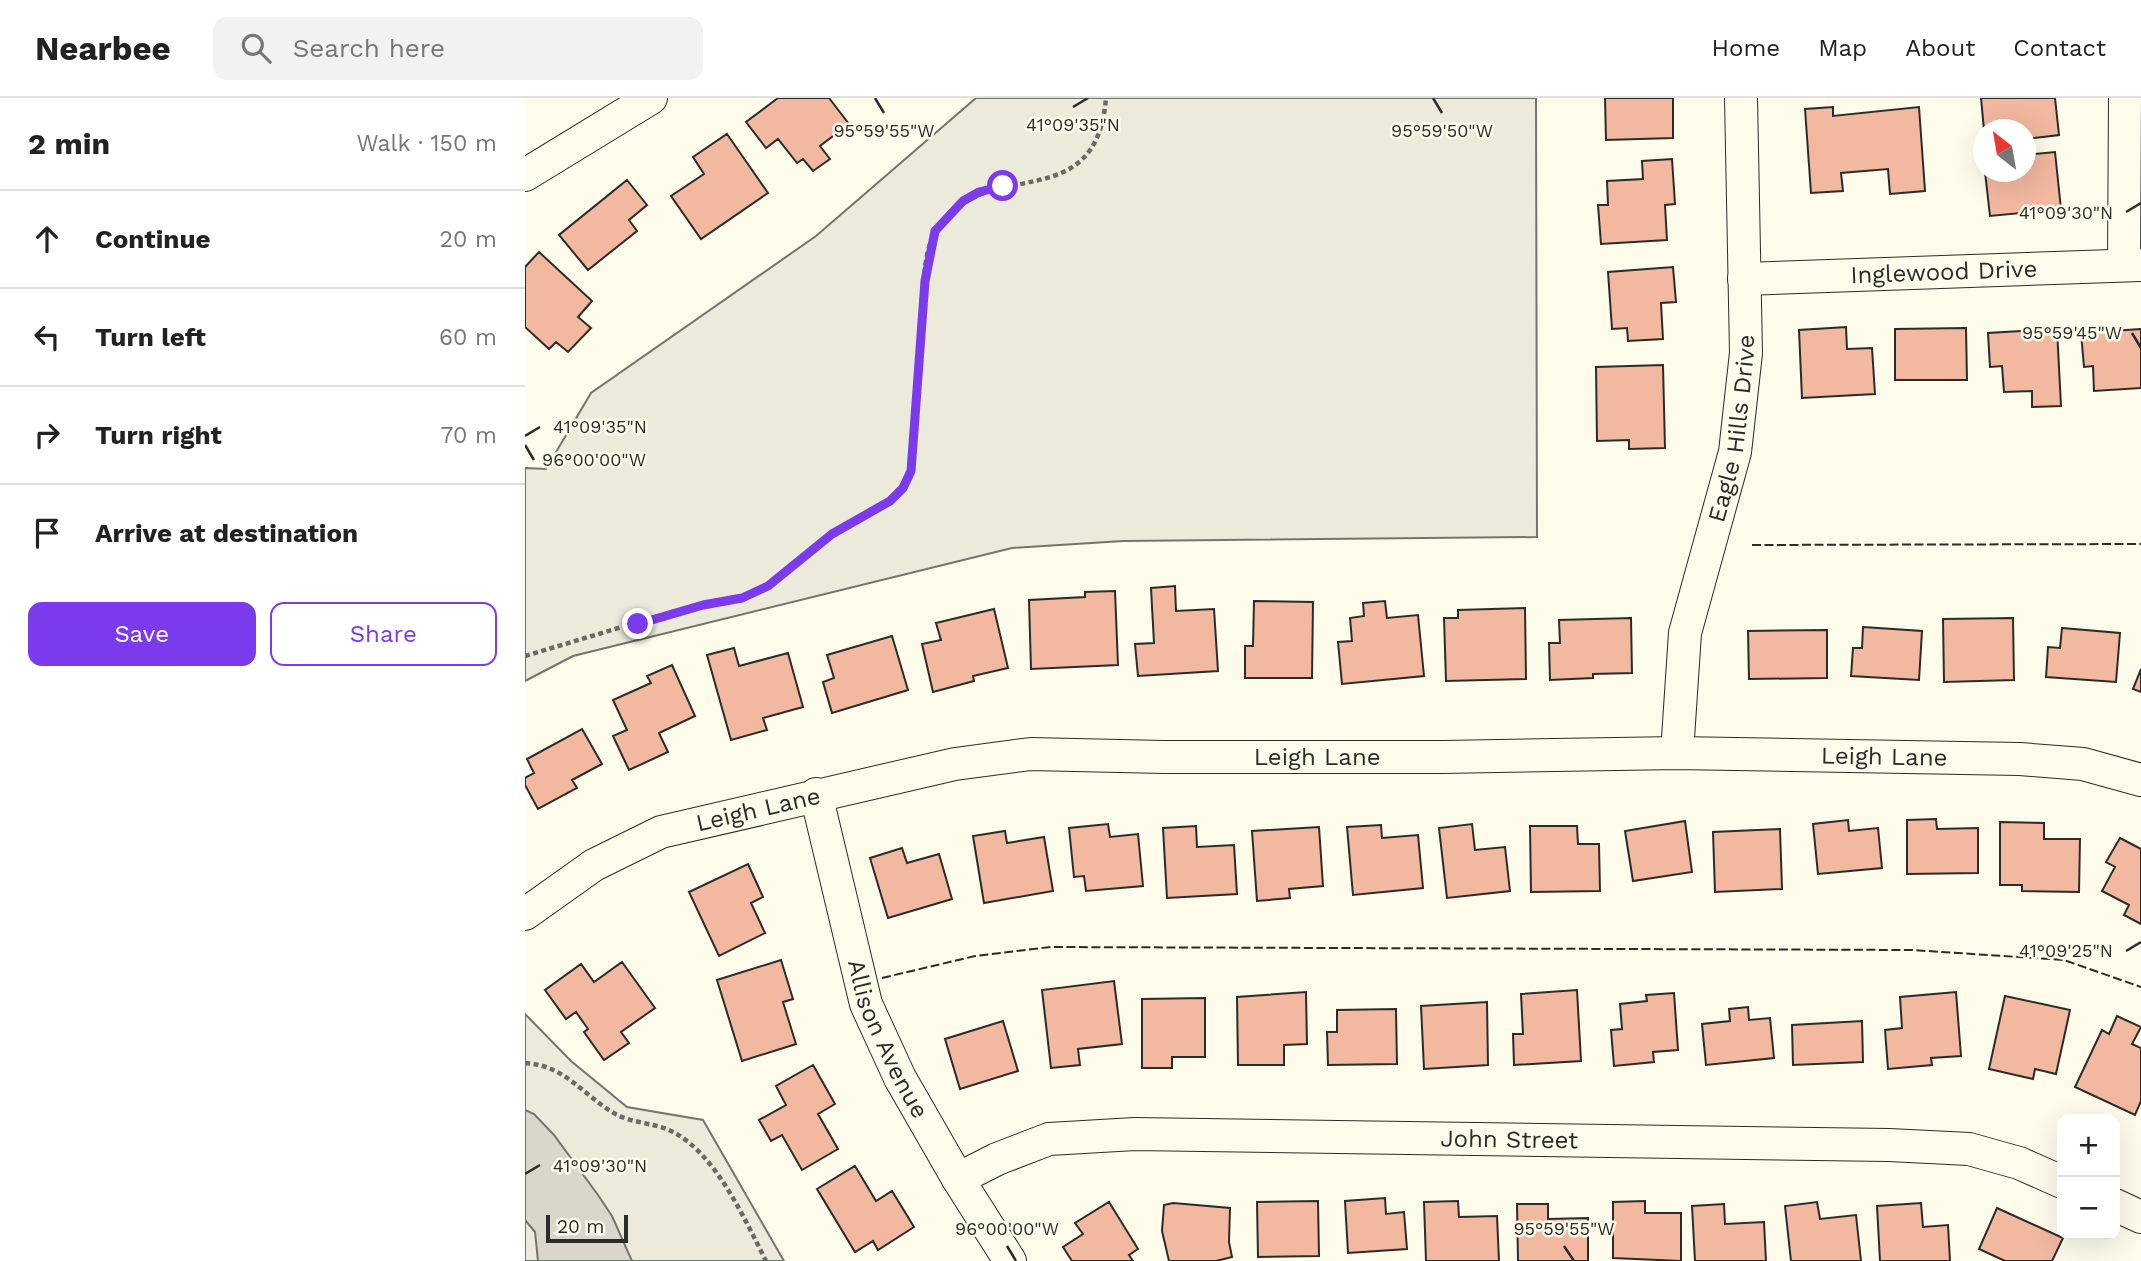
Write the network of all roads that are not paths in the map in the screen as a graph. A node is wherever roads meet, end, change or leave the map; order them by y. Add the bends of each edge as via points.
1 (650, 98) edge
2 (1741, 98) edge
3 (2125, 98) edge
4 (525, 175) edge
5 (2133, 265) edge
6 (1744, 279) junction
7 (1677, 753) junction
8 (2141, 780) edge
9 (816, 794) junction
10 (525, 914) edge
11 (958, 1179) junction
12 (2057, 1180) edge
13 (2120, 1207) edge
14 (2141, 1217) edge
15 (1010, 1261) edge

1 - 4 street
2 - 6 street, Eagle Hills Drive
3 - 5 street
5 - 6 street, Inglewood Drive
6 - 7 street, Eagle Hills Drive via 1746,354 1735,452 1685,633
7 - 8 street, Leigh Lane via 2021,759 2083,764
7 - 9 street, Leigh Lane via 1443,757 1031,754 955,764
9 - 10 street, Leigh Lane via 661,832 594,865
9 - 11 street, Allison Avenue via 866,1004 900,1078
11 - 12 street, John Street via 1049,1139 1135,1134 1889,1145 1969,1149
11 - 15 street, Allison Avenue
13 - 14 street

